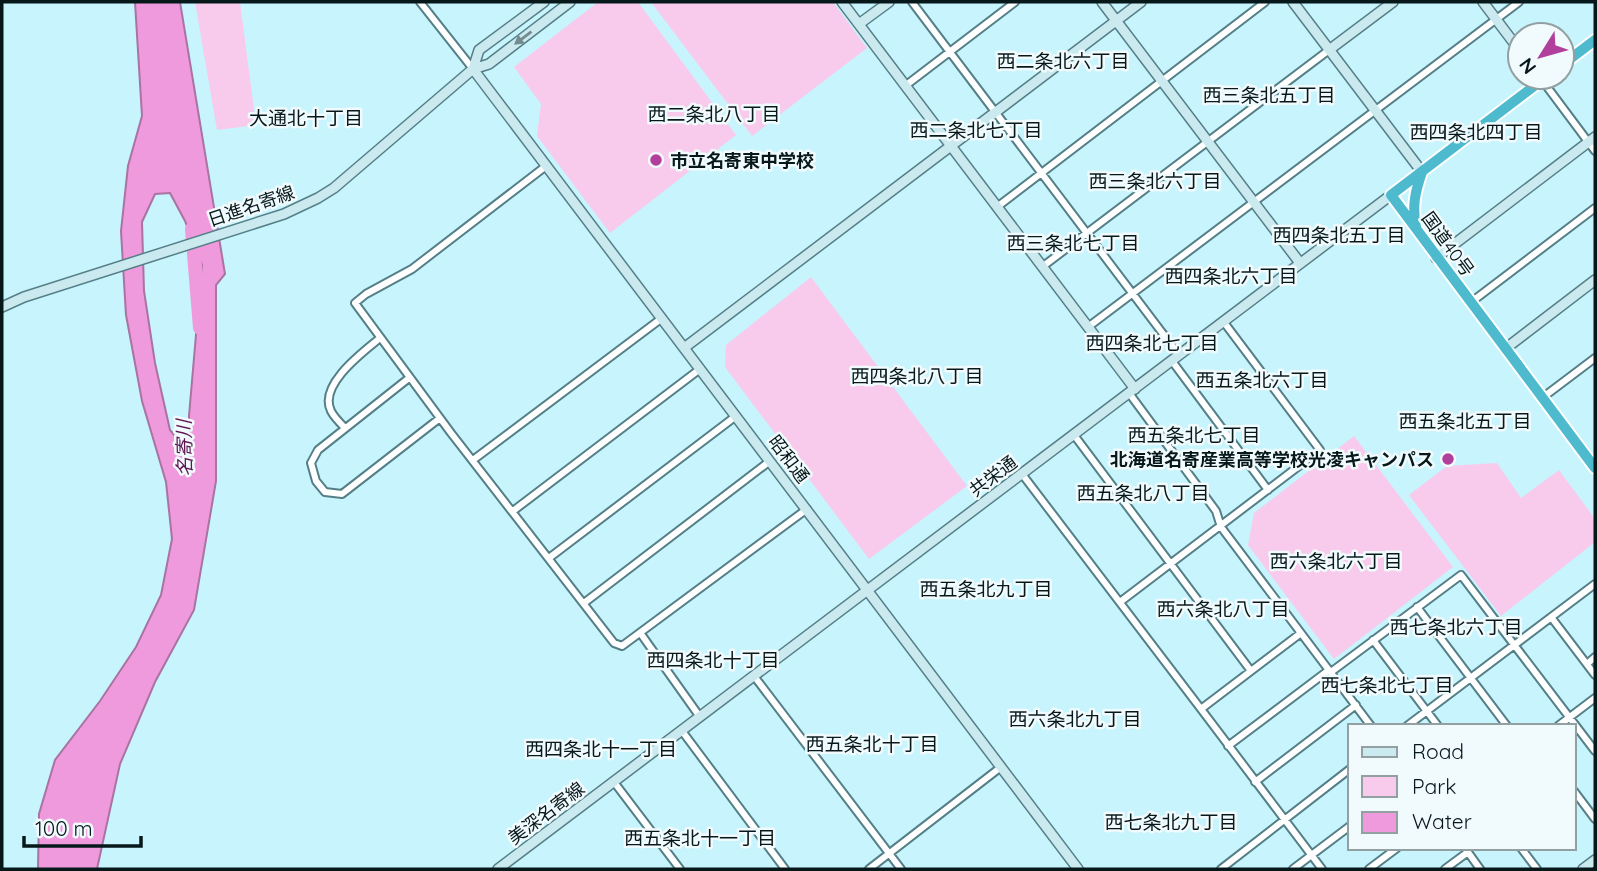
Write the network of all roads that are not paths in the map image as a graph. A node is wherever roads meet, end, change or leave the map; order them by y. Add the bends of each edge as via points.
1 (420, 2) edge
2 (544, 2) edge
3 (570, 2) edge
4 (842, 2) edge
5 (889, 2) edge
6 (912, 2) edge
7 (1015, 2) edge
8 (1102, 2) edge
9 (1141, 2) edge
10 (1265, 2) edge
11 (1293, 2) edge
12 (1393, 2) edge
13 (1483, 2) edge
14 (1519, 2) edge
15 (1496, 19) junction
16 (1116, 20) junction
17 (859, 24) junction
18 (1506, 32) edge
19 (1595, 40) edge
20 (1329, 50) junction
21 (950, 51) junction
22 (1576, 54) edge
23 (473, 69) junction
24 (1162, 80) junction
25 (905, 86) junction
26 (1526, 91) edge
27 (1553, 91) edge
28 (1375, 110) junction
29 (996, 112) junction
30 (1592, 140) edge
31 (1208, 141) junction
32 (951, 146) junction
33 (1595, 151) edge
34 (546, 166) junction
35 (1422, 172) junction
36 (1042, 173) junction
37 (1391, 195) junction
38 (1254, 203) junction
39 (997, 207) junction
40 (1595, 208) edge
41 (1416, 230) junction
42 (1087, 234) junction
43 (1436, 257) junction
44 (1300, 263) junction
45 (1042, 267) junction
46 (1595, 280) edge
47 (1132, 293) junction
48 (1470, 303) junction
49 (2, 305) edge
50 (662, 318) junction
51 (1223, 321) junction
52 (1087, 327) junction
53 (380, 338) junction
54 (684, 348) junction
55 (1505, 349) junction
56 (1175, 358) junction
57 (1595, 358) edge
58 (700, 369) junction
59 (409, 378) junction
60 (1132, 391) junction
61 (1542, 398) junction
62 (736, 416) junction
63 (440, 418) junction
64 (345, 428) junction
65 (1074, 435) junction
66 (473, 460) junction
67 (770, 461) junction
68 (1595, 468) edge
69 (1022, 474) junction
70 (1268, 490) junction
71 (807, 509) junction
72 (513, 511) junction
73 (1221, 527) junction
74 (549, 558) junction
75 (1170, 564) junction
76 (1595, 584) edge
77 (867, 591) junction
78 (1119, 602) junction
79 (584, 603) junction
80 (1417, 607) junction
81 (1551, 617) junction
82 (1301, 632) junction
83 (641, 634) junction
84 (1373, 640) junction
85 (1513, 645) junction
86 (1595, 657) edge
87 (1587, 664) junction
88 (1251, 671) junction
89 (1330, 671) junction
90 (1595, 675) edge
91 (754, 676) junction
92 (1470, 677) junction
93 (1595, 698) edge
94 (1356, 705) junction
95 (1200, 709) junction
96 (1426, 710) junction
97 (700, 717) junction
98 (1570, 717) junction
99 (1370, 724) edge
100 (1409, 724) edge
101 (1436, 724) edge
102 (1505, 724) edge
103 (1561, 724) edge
104 (1575, 724) edge
105 (1576, 725) edge
106 (682, 731) junction
107 (1228, 746) junction
108 (1595, 751) edge
109 (1001, 768) junction
110 (1348, 770) edge
111 (614, 782) junction
112 (1255, 782) junction
113 (1576, 794) edge
114 (1283, 819) junction
115 (1595, 819) edge
116 (1348, 828) edge
117 (1394, 850) edge
118 (1466, 850) edge
119 (1523, 850) edge
120 (890, 854) junction
121 (1311, 856) junction
122 (1595, 860) edge
123 (498, 869) edge
124 (680, 869) edge
125 (785, 869) edge
126 (869, 869) edge
127 (901, 869) edge
128 (1078, 869) edge
129 (1222, 869) edge
130 (1293, 869) edge
131 (1322, 869) edge
132 (1369, 869) edge
133 (1445, 869) edge
134 (1480, 869) edge
135 (1537, 869) edge
136 (1583, 869) edge

1 - 23 street
2 - 23 street, 日進名寄線 via 479,50
3 -> 23 street, 日進名寄線 via 489,64
4 - 17 street
5 - 17 street
6 - 21 street
7 - 21 street
8 - 16 street
9 - 16 street
10 - 24 street
11 - 20 street
12 - 20 street
13 - 15 street
14 - 15 street
15 - 18 street
15 - 28 street
16 - 24 street
16 - 29 street
17 - 25 street
19 - 22 highway
20 - 28 street
20 - 31 street
21 - 25 street
21 - 29 street
23 - 34 street, 昭和通
23 - 49 street, 日進名寄線 via 318,198 284,214
24 - 31 street
24 - 36 street
25 - 32 street
26 - 35 highway
27 - 30 street
28 - 35 street
28 - 38 street
29 - 32 street
29 - 36 street
30 - 33 street
30 - 43 street
31 - 38 street
31 - 42 street
32 - 39 street
32 - 54 street
34 - 50 street, 昭和通
34 - 53 street via 412,269 355,303
35 - 37 highway
35 - 41 highway via 1414,194
36 - 39 street
36 - 42 street
37 - 41 highway, 国道40号
37 - 44 street, 共栄通
38 - 44 street
38 - 47 street
39 - 45 street
40 - 48 street
41 - 43 highway, 国道40号
42 - 45 street
42 - 47 street
43 - 48 highway, 国道40号
44 - 51 street, 共栄通
45 - 52 street
46 - 55 street
47 - 52 street
47 - 56 street
48 - 55 highway, 国道40号
50 - 54 street, 昭和通
50 - 66 street
51 - 56 street, 共栄通
51 - 70 street via 1320,450
52 - 60 street
53 - 59 street
53 - 64 street via 346,365 329,395 330,410
54 - 58 street, 昭和通
55 - 61 highway, 国道40号
56 - 60 street, 共栄通
56 - 70 street
57 - 61 street
58 - 62 street, 昭和通
58 - 72 street
59 - 63 street
59 - 64 street
60 - 65 street, 共栄通
60 - 73 street via 1216,511
61 - 68 highway, 国道40号
62 - 67 street, 昭和通
62 - 74 street
63 - 64 street via 342,494 325,492 311,463 318,450
63 - 66 street
65 - 69 street, 共栄通
65 - 75 street
66 - 72 street
67 - 71 street, 昭和通
67 - 79 street
69 - 77 street, 共栄通
69 - 78 street
70 - 73 street
71 - 77 street, 昭和通
71 - 83 street
72 - 74 street
73 - 75 street
73 - 82 street
74 - 79 street
75 - 78 street
75 - 88 street
76 - 81 street
77 - 91 street, 共栄通
77 - 109 street, 昭和通
78 - 95 street
79 - 83 street via 614,643 622,646
80 - 84 street
80 - 85 street via 1461,575
80 - 92 street
81 - 85 street
81 - 87 street
82 - 88 street
82 - 89 street
83 - 97 street
84 - 89 street
84 - 96 street
85 - 92 street
85 - 98 street
86 - 87 street
87 - 90 street
88 - 95 street
89 - 94 street
89 - 107 street
91 - 97 street, 共栄通
91 - 120 street
92 - 96 street
92 - 102 street
93 - 98 street
94 - 99 street
94 - 112 street
95 - 107 street
96 - 100 street
96 - 101 street
97 - 106 street, 共栄通
98 - 103 street
98 - 104 street
105 - 108 street
106 - 111 street, 共栄通
106 - 125 street
107 - 112 street
109 - 120 street
109 - 128 street, 昭和通
110 - 114 street
111 - 123 street, 美深名寄線
111 - 124 street
112 - 114 street
113 - 115 street
114 - 121 street
114 - 129 street
116 - 121 street
117 - 132 street
118 - 133 street
118 - 134 street
119 - 135 street
120 - 126 street
120 - 127 street
121 - 130 street
121 - 131 street
122 - 136 street

